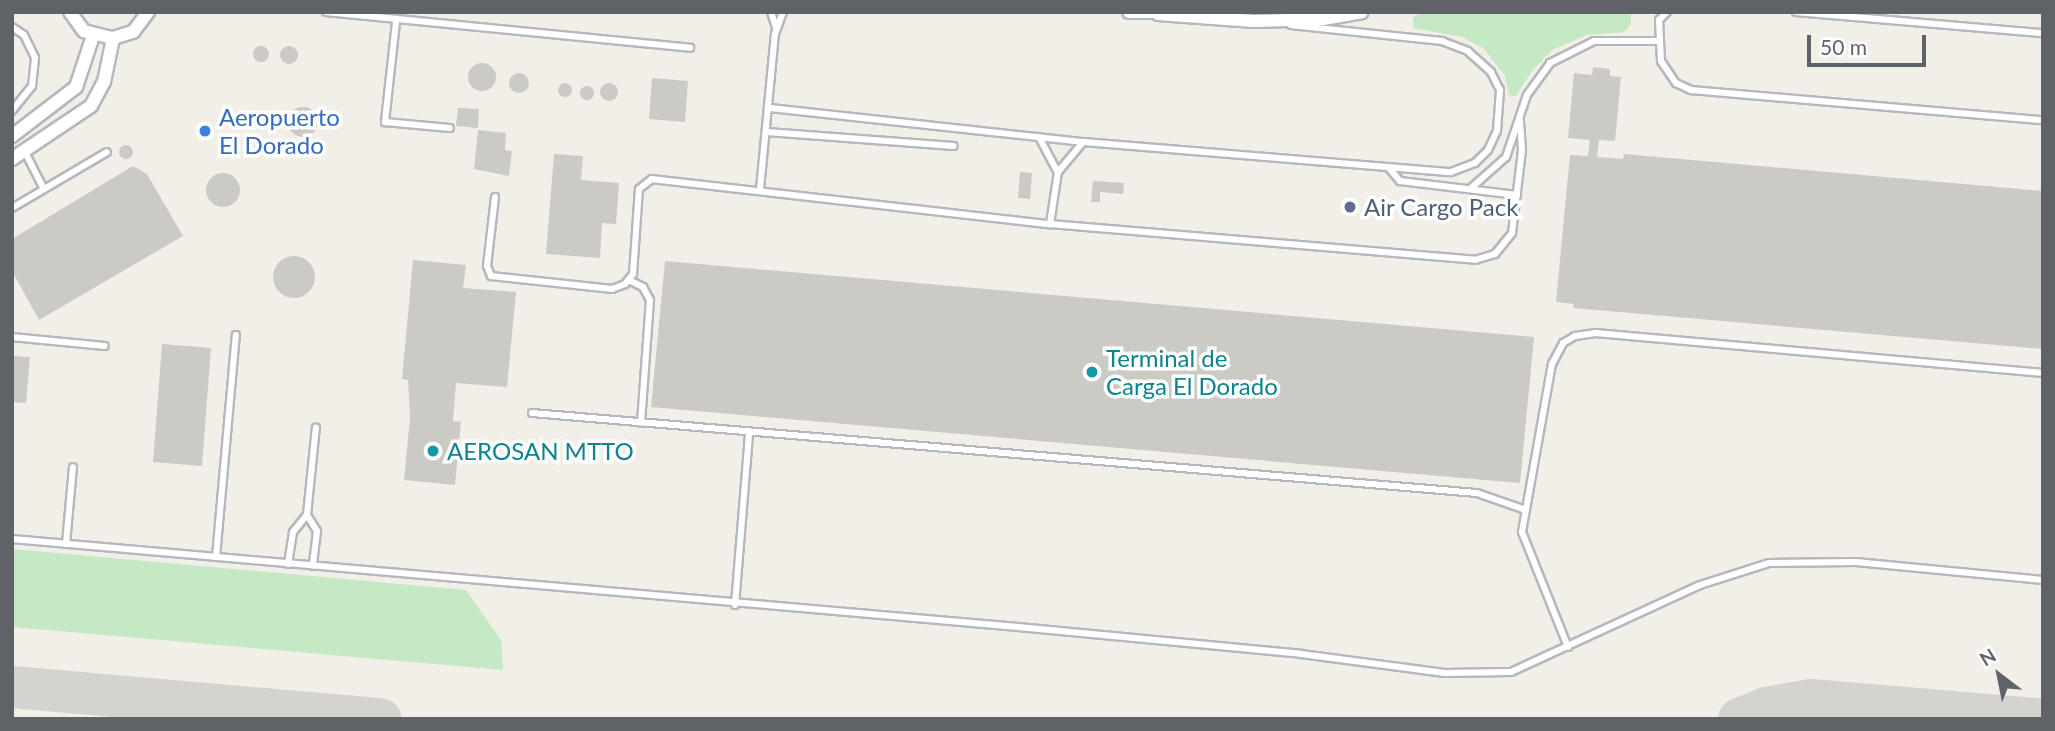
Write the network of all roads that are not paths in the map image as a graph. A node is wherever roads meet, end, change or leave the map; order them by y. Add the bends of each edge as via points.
1 (70, 12) edge
2 (148, 12) edge
3 (326, 12) edge
4 (771, 12) edge
5 (783, 12) edge
6 (1129, 12) edge
7 (1361, 12) edge
8 (1653, 12) edge
9 (1667, 12) edge
10 (1796, 12) edge
11 (1160, 13) edge
12 (1659, 16) edge
13 (1254, 21) junction
14 (396, 22) junction
15 (12, 27) edge
16 (776, 31) junction
17 (2043, 33) edge
18 (93, 36) junction
19 (113, 38) junction
20 (1658, 41) junction
21 (690, 48) dead end
22 (770, 108) junction
23 (12, 111) edge
24 (1520, 120) junction
25 (2043, 120) edge
26 (450, 128) dead end
27 (767, 132) junction
28 (12, 136) edge
29 (1038, 136) junction
30 (1084, 142) junction
31 (953, 146) dead end
32 (107, 152) dead end
33 (26, 154) junction
34 (12, 159) edge
35 (1389, 168) junction
36 (1058, 172) junction
37 (44, 189) junction
38 (760, 189) junction
39 (1469, 189) junction
40 (1517, 195) junction
41 (495, 197) dead end
42 (12, 208) edge
43 (1050, 224) junction
44 (629, 280) junction
45 (236, 335) dead end
46 (12, 337) edge
47 (105, 346) dead end
48 (2043, 373) edge
49 (532, 413) dead end
50 (641, 423) junction
51 (316, 427) dead end
52 (749, 434) junction
53 (74, 467) dead end
54 (1523, 509) junction
55 (307, 515) junction
56 (12, 539) edge
57 (66, 544) junction
58 (216, 557) junction
59 (288, 564) junction
60 (313, 566) junction
61 (2043, 580) edge
62 (735, 605) junction
63 (1568, 647) junction

1 - 18 street
2 - 19 street via 133,32
3 - 14 lane
4 - 16 lane
5 - 16 lane
6 - 11 street
7 - 13 street via 1323,19
8 - 12 lane
9 - 12 lane
10 - 17 lane
11 - 13 street
12 - 20 lane
13 - 35 lane via 1442,41 1481,61 1497,83 1501,108 1497,131 1482,157 1451,172
14 - 21 lane
14 - 26 lane via 386,122
15 - 23 lane via 24,35 35,58 32,86
16 - 22 lane
18 - 19 street
18 - 28 street via 76,88
19 - 33 street via 104,82 90,106
20 - 24 lane via 1607,39 1571,49 1550,63 1533,83
20 - 25 lane via 1670,77 1691,90
22 - 27 lane
22 - 29 lane
24 - 39 lane via 1502,163
24 - 40 lane
27 - 31 lane
27 - 38 lane
29 - 30 lane
29 - 36 lane
30 - 35 lane
30 - 36 lane
32 - 37 lane
33 - 34 street
33 - 37 lane
35 - 39 lane via 1400,181
36 - 43 lane
37 - 42 lane
38 - 43 lane via 789,198
38 - 44 lane via 652,179 641,184
39 - 40 lane
40 - 43 lane via 1508,242 1495,254 1475,260
41 - 44 lane via 487,266 495,278 612,289
44 - 50 lane via 643,287 650,300
45 - 58 lane
46 - 47 lane
48 - 54 lane via 1596,333 1575,336 1563,343 1552,364 1534,479
49 - 50 lane
50 - 52 lane
51 - 55 lane
52 - 54 lane via 1477,493
52 - 62 lane
53 - 57 lane
54 - 63 lane via 1524,547
55 - 59 lane via 293,532
55 - 60 lane via 317,531
56 - 57 lane
57 - 58 lane
58 - 59 lane
59 - 60 lane
60 - 62 lane
61 - 63 lane via 1856,562 1769,563 1700,585
62 - 63 lane via 1287,653 1446,673 1511,672

